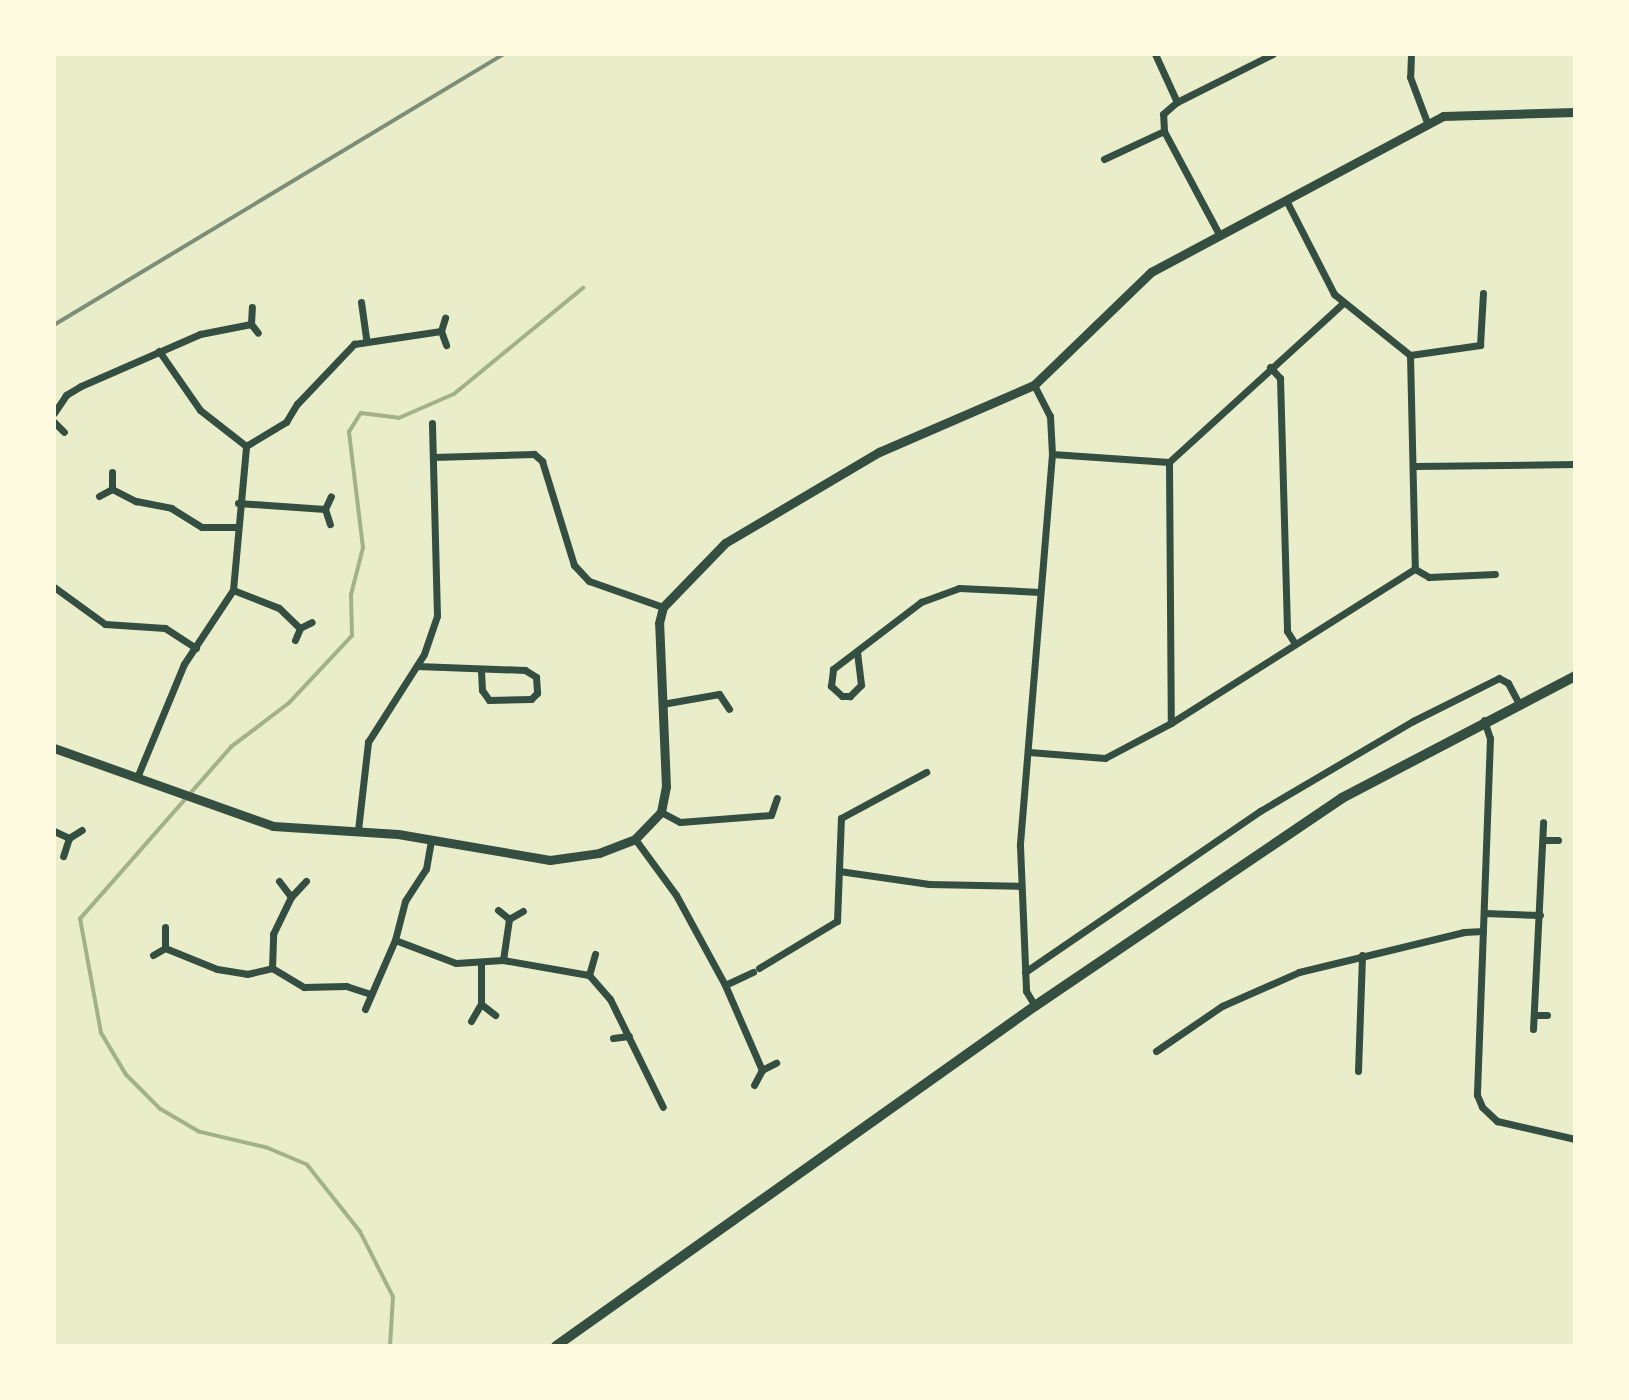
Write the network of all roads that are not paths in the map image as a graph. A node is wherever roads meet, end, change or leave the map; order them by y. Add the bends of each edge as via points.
1 (1155, 54) edge
2 (1273, 54) edge
3 (1411, 54) edge
4 (1177, 102) junction
5 (1575, 112) edge
6 (1428, 125) junction
7 (1164, 131) junction
8 (1104, 159) dead end
9 (1286, 201) junction
10 (1220, 236) junction
11 (1483, 293) dead end
12 (361, 302) dead end
13 (1343, 303) junction
14 (252, 307) dead end
15 (445, 318) dead end
16 (251, 324) junction
17 (441, 331) junction
18 (258, 333) dead end
19 (366, 339) junction
20 (446, 345) dead end
21 (159, 351) junction
22 (1410, 355) junction
23 (1270, 367) junction
24 (1034, 385) junction
25 (54, 413) edge
26 (54, 422) edge
27 (432, 423) dead end
28 (64, 432) dead end
29 (246, 446) junction
30 (1052, 454) junction
31 (433, 457) junction
32 (1169, 461) junction
33 (1575, 464) edge
34 (1416, 466) junction
35 (112, 472) dead end
36 (112, 489) junction
37 (99, 496) dead end
38 (331, 496) dead end
39 (238, 503) junction
40 (325, 509) junction
41 (330, 524) dead end
42 (236, 527) junction
43 (1415, 569) junction
44 (1495, 574) dead end
45 (54, 587) edge
46 (233, 590) junction
47 (1040, 592) junction
48 (663, 607) junction
49 (312, 622) dead end
50 (300, 628) junction
51 (295, 640) dead end
52 (1295, 644) junction
53 (197, 648) junction
54 (857, 652) junction
55 (417, 666) junction
56 (481, 671) junction
57 (1575, 676) edge
58 (1518, 702) junction
59 (662, 704) junction
60 (729, 709) dead end
61 (1484, 720) junction
62 (1171, 723) junction
63 (54, 748) edge
64 (1029, 752) junction
65 (926, 772) dead end
66 (138, 775) junction
67 (777, 798) dead end
68 (661, 812) junction
69 (1543, 822) dead end
70 (82, 830) dead end
71 (358, 830) junction
72 (54, 831) edge
73 (69, 838) junction
74 (431, 839) junction
75 (635, 839) junction
76 (1558, 839) dead end
77 (1543, 840) junction
78 (63, 856) dead end
79 (839, 871) junction
80 (279, 881) dead end
81 (306, 881) dead end
82 (1021, 886) junction
83 (291, 897) junction
84 (498, 910) dead end
85 (523, 911) dead end
86 (1484, 913) junction
87 (1539, 915) junction
88 (509, 919) junction
89 (165, 927) dead end
90 (1483, 932) junction
91 (395, 940) junction
92 (165, 948) junction
93 (595, 954) dead end
94 (153, 955) dead end
95 (1362, 955) junction
96 (503, 960) junction
97 (481, 964) junction
98 (272, 968) junction
99 (1025, 972) junction
100 (589, 975) junction
101 (725, 985) junction
102 (370, 994) junction
103 (481, 1004) junction
104 (1035, 1006) junction
105 (365, 1009) dead end
106 (495, 1015) dead end
107 (1534, 1015) junction
108 (1547, 1015) dead end
109 (471, 1021) dead end
110 (1533, 1029) dead end
111 (629, 1035) junction
112 (613, 1038) dead end
113 (1156, 1051) dead end
114 (776, 1063) dead end
115 (762, 1070) junction
116 (1358, 1071) dead end
117 (754, 1085) dead end
118 (663, 1107) dead end
119 (1575, 1139) edge
120 (556, 1346) edge

1 - 4 street
2 - 4 street
3 - 6 street via 1410,77
4 - 7 street via 1163,114
5 - 6 street via 1455,114
6 - 9 street
7 - 8 street
7 - 10 street
9 - 10 street
9 - 13 street
10 - 24 street via 1151,272
11 - 22 street via 1480,345
12 - 19 street
13 - 22 street
13 - 23 street
14 - 16 street
15 - 17 street
16 - 18 street
16 - 21 street via 200,334
17 - 19 street
17 - 20 street
19 - 29 street via 341,355 281,428
21 - 25 street via 80,386 66,395
21 - 29 street via 200,410
22 - 34 street
23 - 32 street
23 - 52 street via 1280,378 1287,631
24 - 30 street via 1050,416
24 - 48 street via 893,445 772,513 725,543
26 - 28 street
27 - 31 street
29 - 39 street
30 - 32 street
30 - 47 street
31 - 48 street via 534,454 542,461 575,565 589,581
31 - 55 street via 437,616
32 - 62 street
33 - 34 street
34 - 43 street
35 - 36 street
36 - 37 street
36 - 42 street via 142,504 171,508 202,527
38 - 40 street
39 - 40 street
39 - 42 street
40 - 41 street
42 - 46 street
43 - 44 street via 1429,577
43 - 52 street
45 - 53 street via 105,624 165,628
46 - 50 street via 279,608
46 - 53 street
47 - 54 street via 960,588 939,593
47 - 64 street
48 - 59 street via 659,623
49 - 50 street
50 - 51 street
52 - 62 street
53 - 66 street via 184,664
54 - 54 street via 836,665 829,677 842,696 861,685
55 - 56 street
55 - 71 street via 368,742
56 - 56 street via 525,670 536,677 537,693 531,699 489,700 482,690
57 - 58 main road
58 - 61 main road
58 - 99 street via 1508,683 1499,678 1413,721 1260,811
59 - 60 street via 719,694
59 - 68 street via 666,787
61 - 86 street via 1490,738
61 - 104 main road via 1342,798
62 - 64 street via 1105,758
63 - 66 street
64 - 82 street
65 - 79 street via 841,818
66 - 71 street via 273,826
67 - 68 street via 771,815 680,822
68 - 75 street
69 - 77 street
70 - 73 street
71 - 74 street
72 - 73 street
73 - 78 street
74 - 75 street via 550,860 600,853
74 - 91 street via 425,869 405,901
75 - 101 street via 676,895
76 - 77 street
77 - 87 street
79 - 82 street via 929,884
79 - 101 street via 836,921
80 - 83 street
81 - 83 street
82 - 99 street
83 - 98 street via 273,934
84 - 88 street
85 - 88 street
86 - 87 street
86 - 90 street
87 - 107 street
88 - 96 street
89 - 92 street
90 - 95 street
90 - 119 street via 1479,1101 1497,1121
91 - 97 street via 456,962
91 - 102 street
92 - 94 street
92 - 98 street via 233,972
93 - 100 street
95 - 113 street via 1300,972 1254,992 1204,1017
95 - 116 street
96 - 97 street
96 - 100 street
97 - 103 street
98 - 102 street via 304,987 346,986
99 - 104 street via 1027,995
100 - 111 street via 610,999
101 - 115 street
102 - 105 street
103 - 106 street
103 - 109 street
104 - 120 main road
107 - 108 street
107 - 110 street
111 - 112 street
111 - 118 street
114 - 115 street
115 - 117 street

